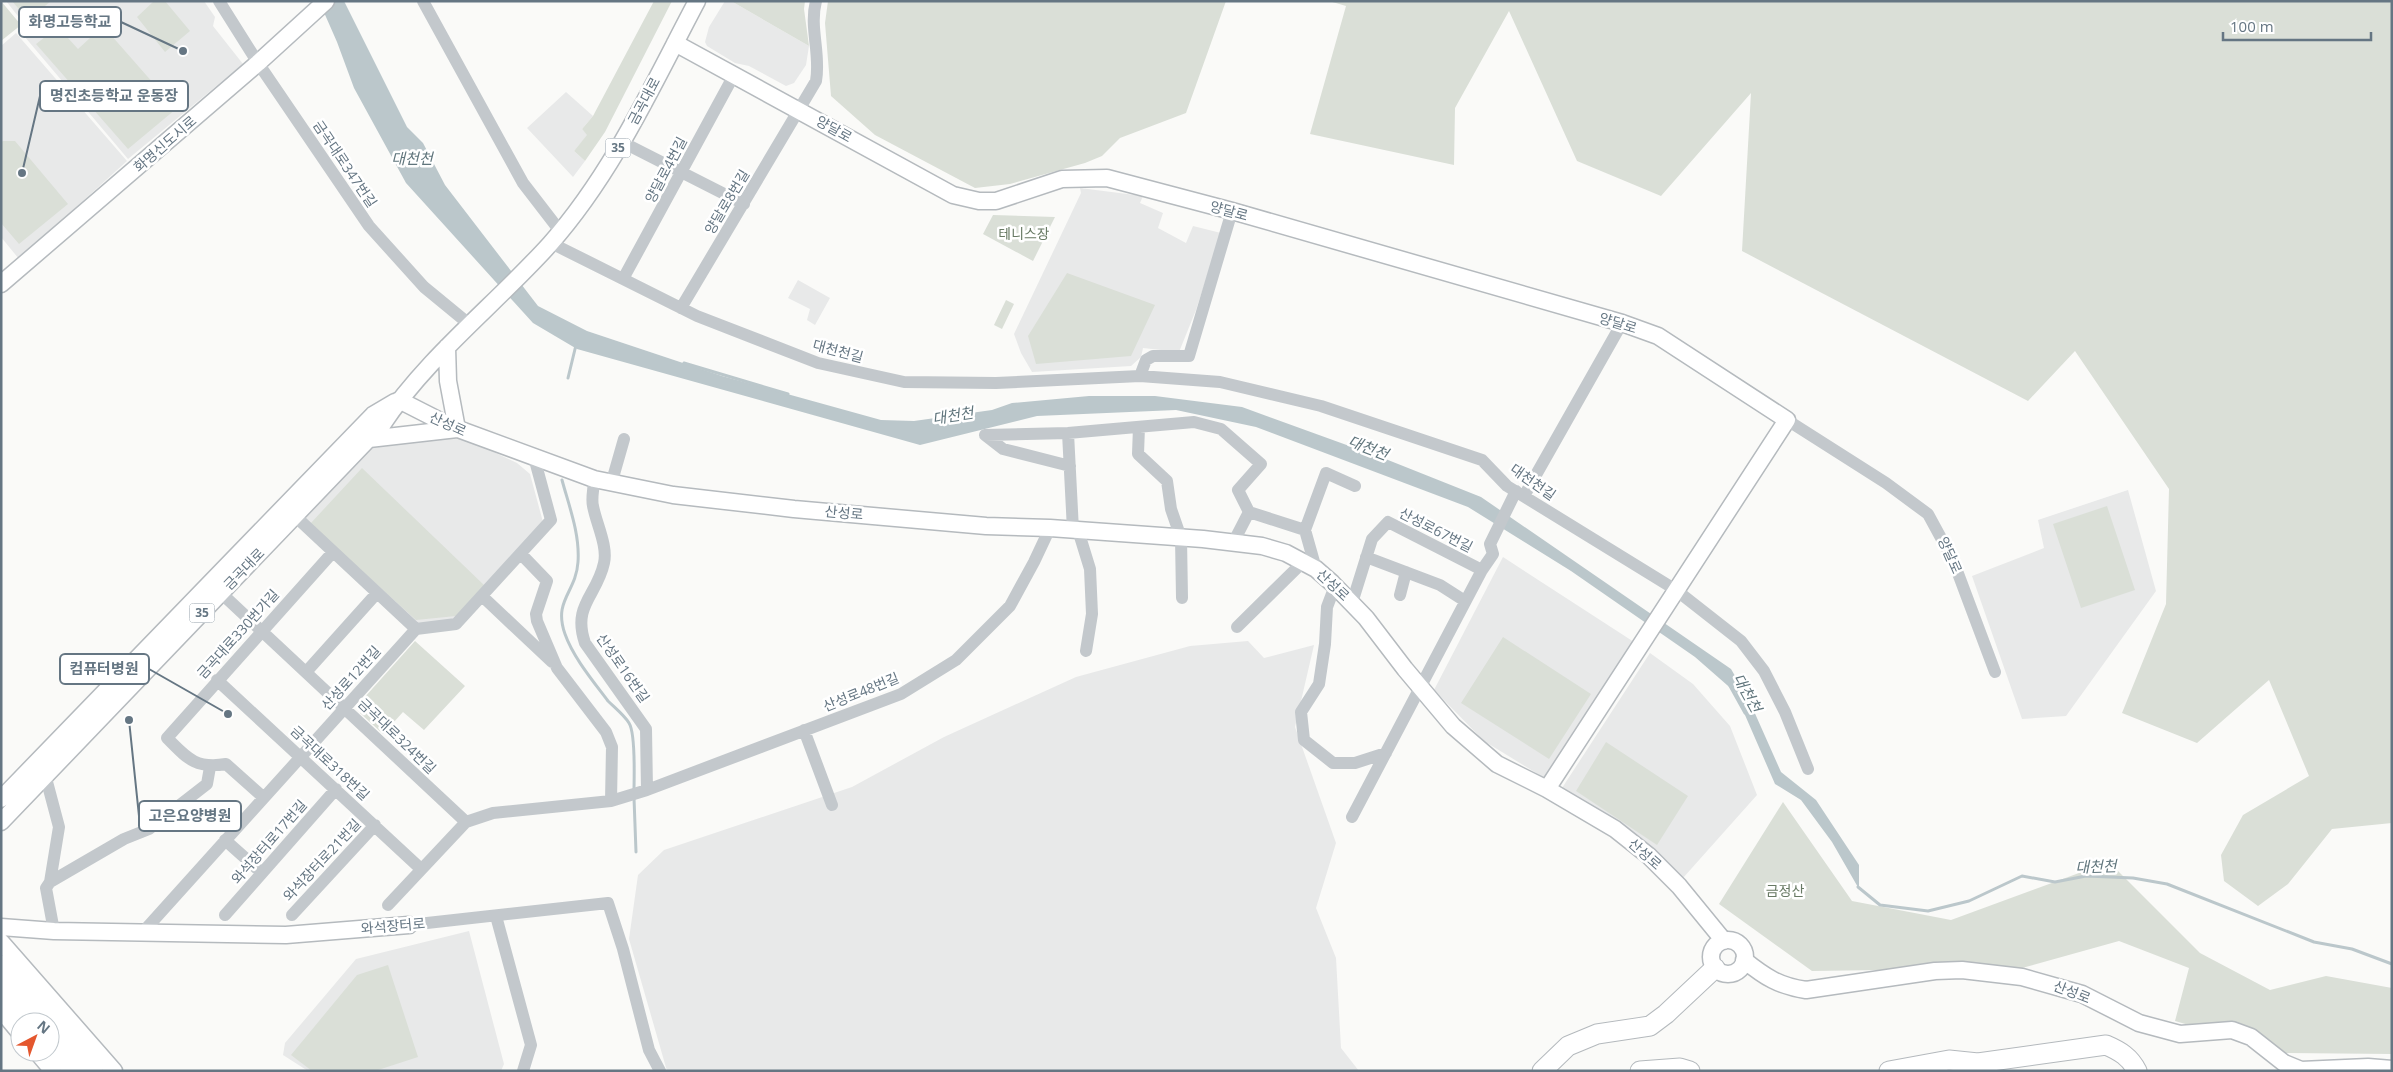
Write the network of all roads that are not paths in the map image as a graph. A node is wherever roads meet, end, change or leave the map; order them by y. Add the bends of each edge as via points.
1 (219, 1) edge
2 (326, 1) edge
3 (423, 1) edge
4 (697, 1) edge
5 (816, 1) edge
6 (675, 43) junction
7 (258, 63) junction
8 (734, 75) junction
9 (799, 110) junction
10 (622, 142) junction
11 (682, 172) junction
12 (744, 204) junction
13 (1232, 211) junction
14 (553, 240) junction
15 (623, 279) junction
16 (1, 284) edge
17 (681, 308) junction
18 (1622, 323) junction
19 (470, 324) junction
20 (447, 347) junction
21 (1189, 356) junction
22 (1140, 376) junction
23 (1185, 378) junction
24 (399, 400) junction
25 (1787, 420) junction
26 (1139, 427) junction
27 (457, 429) junction
28 (1068, 433) junction
29 (369, 439) junction
30 (624, 439) dead end
31 (534, 457) junction
32 (1070, 466) junction
33 (594, 479) junction
34 (612, 481) junction
35 (1355, 486) dead end
36 (1518, 496) junction
37 (1249, 512) junction
38 (295, 516) junction
39 (1050, 528) junction
40 (1076, 530) junction
41 (1305, 530) junction
42 (1181, 538) junction
43 (1233, 543) junction
44 (333, 552) junction
45 (520, 554) junction
46 (1366, 557) junction
47 (1309, 565) junction
48 (1482, 570) junction
49 (1406, 572) junction
50 (1336, 586) junction
51 (221, 593) junction
52 (377, 593) junction
53 (1674, 594) junction
54 (1400, 595) dead end
55 (482, 596) junction
56 (1182, 598) dead end
57 (1465, 601) junction
58 (1352, 603) junction
59 (1237, 627) dead end
60 (416, 629) junction
61 (261, 630) junction
62 (1086, 651) dead end
63 (557, 668) junction
64 (307, 671) junction
65 (1995, 672) dead end
66 (218, 680) junction
67 (1420, 687) junction
68 (345, 707) junction
69 (804, 730) junction
70 (1386, 752) junction
71 (301, 756) junction
72 (210, 766) junction
73 (1808, 769) dead end
74 (46, 778) junction
75 (336, 789) junction
76 (1547, 789) junction
77 (647, 790) junction
78 (3, 794) edge
79 (263, 798) junction
80 (611, 801) junction
81 (832, 805) dead end
82 (1352, 817) dead end
83 (1, 822) edge
84 (466, 822) junction
85 (375, 825) junction
86 (226, 840) junction
87 (421, 869) junction
88 (262, 873) junction
89 (50, 882) junction
90 (388, 904) dead end
91 (225, 915) dead end
92 (292, 915) dead end
93 (496, 916) junction
94 (409, 925) joint
95 (1, 927) edge
96 (54, 931) junction
97 (143, 932) junction
98 (1724, 941) junction
99 (1, 942) edge
100 (1744, 960) junction
101 (1, 965) edge
102 (1715, 968) junction
103 (1, 987) edge
104 (1, 1010) edge
105 (23, 1012) edge
106 (10, 1020) edge
107 (60, 1055) edge
108 (1551, 1066) edge
109 (2392, 1069) edge
110 (74, 1071) edge
111 (93, 1071) edge
112 (114, 1071) edge
113 (523, 1071) edge
114 (660, 1071) edge
115 (1640, 1071) edge
116 (1690, 1071) edge
117 (1889, 1071) edge
118 (2137, 1071) edge

1 - 7 street, 금곡대로347번길
2 - 7 main road, 화명신도시로
3 - 14 street
4 - 6 main road, 금곡대로 / 35
5 - 9 street, 양달로8번길 via 812,20 818,69 816,81
6 - 8 main road, 양달로
6 - 10 main road, 금곡대로 / 35
7 - 16 main road, 화명신도시로
7 - 19 street, 금곡대로347번길 via 369,226 424,287
8 - 9 main road, 양달로
8 - 11 street, 양달로4번길
9 - 12 street, 양달로8번길
9 - 13 main road, 양달로 via 953,195 979,201 996,200 1062,180 1107,178
10 - 11 street
10 - 14 main road, 금곡대로 / 35
11 - 12 street
11 - 15 street, 양달로4번길
12 - 17 street, 양달로8번길
13 - 18 main road, 양달로
13 - 21 street
14 - 15 street, 대천천길
14 - 19 main road, 금곡대로 / 35
15 - 17 street, 대천천길
17 - 22 street, 대천천길 via 818,363 904,382 996,383
18 - 25 main road, 양달로 via 1658,336
18 - 36 street
19 - 20 main road, 금곡대로 / 35
20 - 24 main road, 금곡대로 / 35
20 - 27 main road via 448,381
21 - 22 street via 1153,356 1146,360
21 - 23 street
22 - 23 street, 대천천길
23 - 36 street, 대천천길 via 1220,382 1321,406 1482,460
24 - 27 main road, 산성로
24 - 29 main road, 금곡대로 / 35
24 - 78 main road, 금곡대로 / 35 via 373,415
25 - 53 main road
25 - 65 street, 양달로 via 1928,514 1953,560
26 - 28 street
26 - 37 street via 1194,422 1221,429 1261,464 1238,490
26 - 42 street via 1138,454 1166,481
27 - 29 main road
27 - 31 main road, 산성로
28 - 32 street
28 - 32 street via 986,435 1003,449
29 - 38 main road, 금곡대로 / 35
30 - 34 street
31 - 33 main road, 산성로
31 - 45 street via 551,520
32 - 40 street
33 - 34 main road, 산성로
33 - 77 street, 산성로16번길 via 592,504 604,562 580,619 581,631 585,643 646,729
34 - 39 main road, 산성로 via 673,495 803,510 986,526
35 - 41 street via 1326,473
36 - 48 street via 1490,544 1493,554
36 - 53 street, 대천천길
37 - 41 street
37 - 43 street
38 - 44 street
38 - 51 main road, 금곡대로 / 35
39 - 40 main road, 산성로
39 - 69 street, 산성로48번길 via 1010,606 956,660 901,694
40 - 42 main road, 산성로
40 - 62 street via 1090,570 1092,614
41 - 47 street
42 - 43 main road, 산성로
42 - 56 street
43 - 47 main road, 산성로 via 1270,548
44 - 52 street
44 - 61 street, 금곡대로330번가길
45 - 55 street
45 - 63 street via 548,581 536,614
46 - 48 street, 산성로67번길 via 1372,539 1388,522
46 - 49 street
46 - 58 street, 산성로67번길
47 - 50 main road, 산성로
47 - 59 street
48 - 57 street
49 - 54 street
49 - 57 street via 1440,584
50 - 58 main road, 산성로
50 - 70 street via 1327,606 1319,684 1301,712 1304,740 1333,763 1355,763
51 - 61 street, 금곡대로324번길
51 - 74 main road, 금곡대로 / 35
52 - 60 street
52 - 64 street
53 - 73 street, 대천천길 via 1741,641 1764,671
53 - 76 main road
55 - 60 street via 456,624
55 - 63 street
57 - 67 street
58 - 67 main road, 산성로
60 - 68 street, 산성로12번길
61 - 64 street, 금곡대로324번길
61 - 66 street, 금곡대로330번가길
63 - 80 street via 601,725 612,747
64 - 68 street, 금곡대로324번길
66 - 71 street, 금곡대로318번길
66 - 72 street, 금곡대로330번가길 via 167,738 191,761
67 - 70 street
67 - 76 main road, 산성로 via 1453,726 1497,764
68 - 71 street, 산성로12번길
68 - 84 street, 금곡대로324번길
69 - 77 street, 산성로48번길
69 - 81 street
70 - 82 street
71 - 75 street, 금곡대로318번길
71 - 79 street, 산성로12번길
72 - 79 street, 금곡대로330번가길 via 226,764
72 - 89 street via 207,784 149,829 124,839
74 - 83 main road, 금곡대로 / 35
74 - 89 street via 59,827
75 - 85 street, 금곡대로318번길
75 - 88 street, 와석장터로17번길
76 - 98 main road, 산성로 via 1615,829 1649,856 1679,886
77 - 80 street, 산성로48번길
79 - 86 street, 산성로12번길
80 - 84 street, 산성로48번길 via 493,813
84 - 87 street
85 - 87 street, 금곡대로318번길
85 - 92 street, 와석장터로21번길
86 - 88 street
86 - 97 street, 산성로12번길
87 - 90 street
88 - 91 street, 와석장터로17번길
89 - 96 street via 46,888
93 - 94 street, 와석장터로
93 - 113 street via 531,1045
93 - 114 street, 와석장터로 via 608,903 649,1050
94 - 97 main road, 와석장터로 via 286,936
95 - 96 main road, 와석장터로
96 - 97 main road, 와석장터로
98 - 100 main road via 1740,946
98 - 102 main road via 1712,952
99 - 112 main road
100 - 102 main road via 1739,970 1730,974
100 - 109 main road, 산성로 via 1763,976 1785,987 1806,990 1934,971 1962,970 2022,977 2082,994 2139,1023 2180,1034 2232,1030 2251,1037 2284,1063 2301,1070
101 - 111 highway
102 - 108 highway via 1650,1026 1597,1034 1568,1046
103 - 105 highway
104 - 106 main road
107 - 110 highway
115 - 116 highway via 1680,1068
117 - 118 highway via 1949,1060 1978,1063 2106,1045 2132,1061

